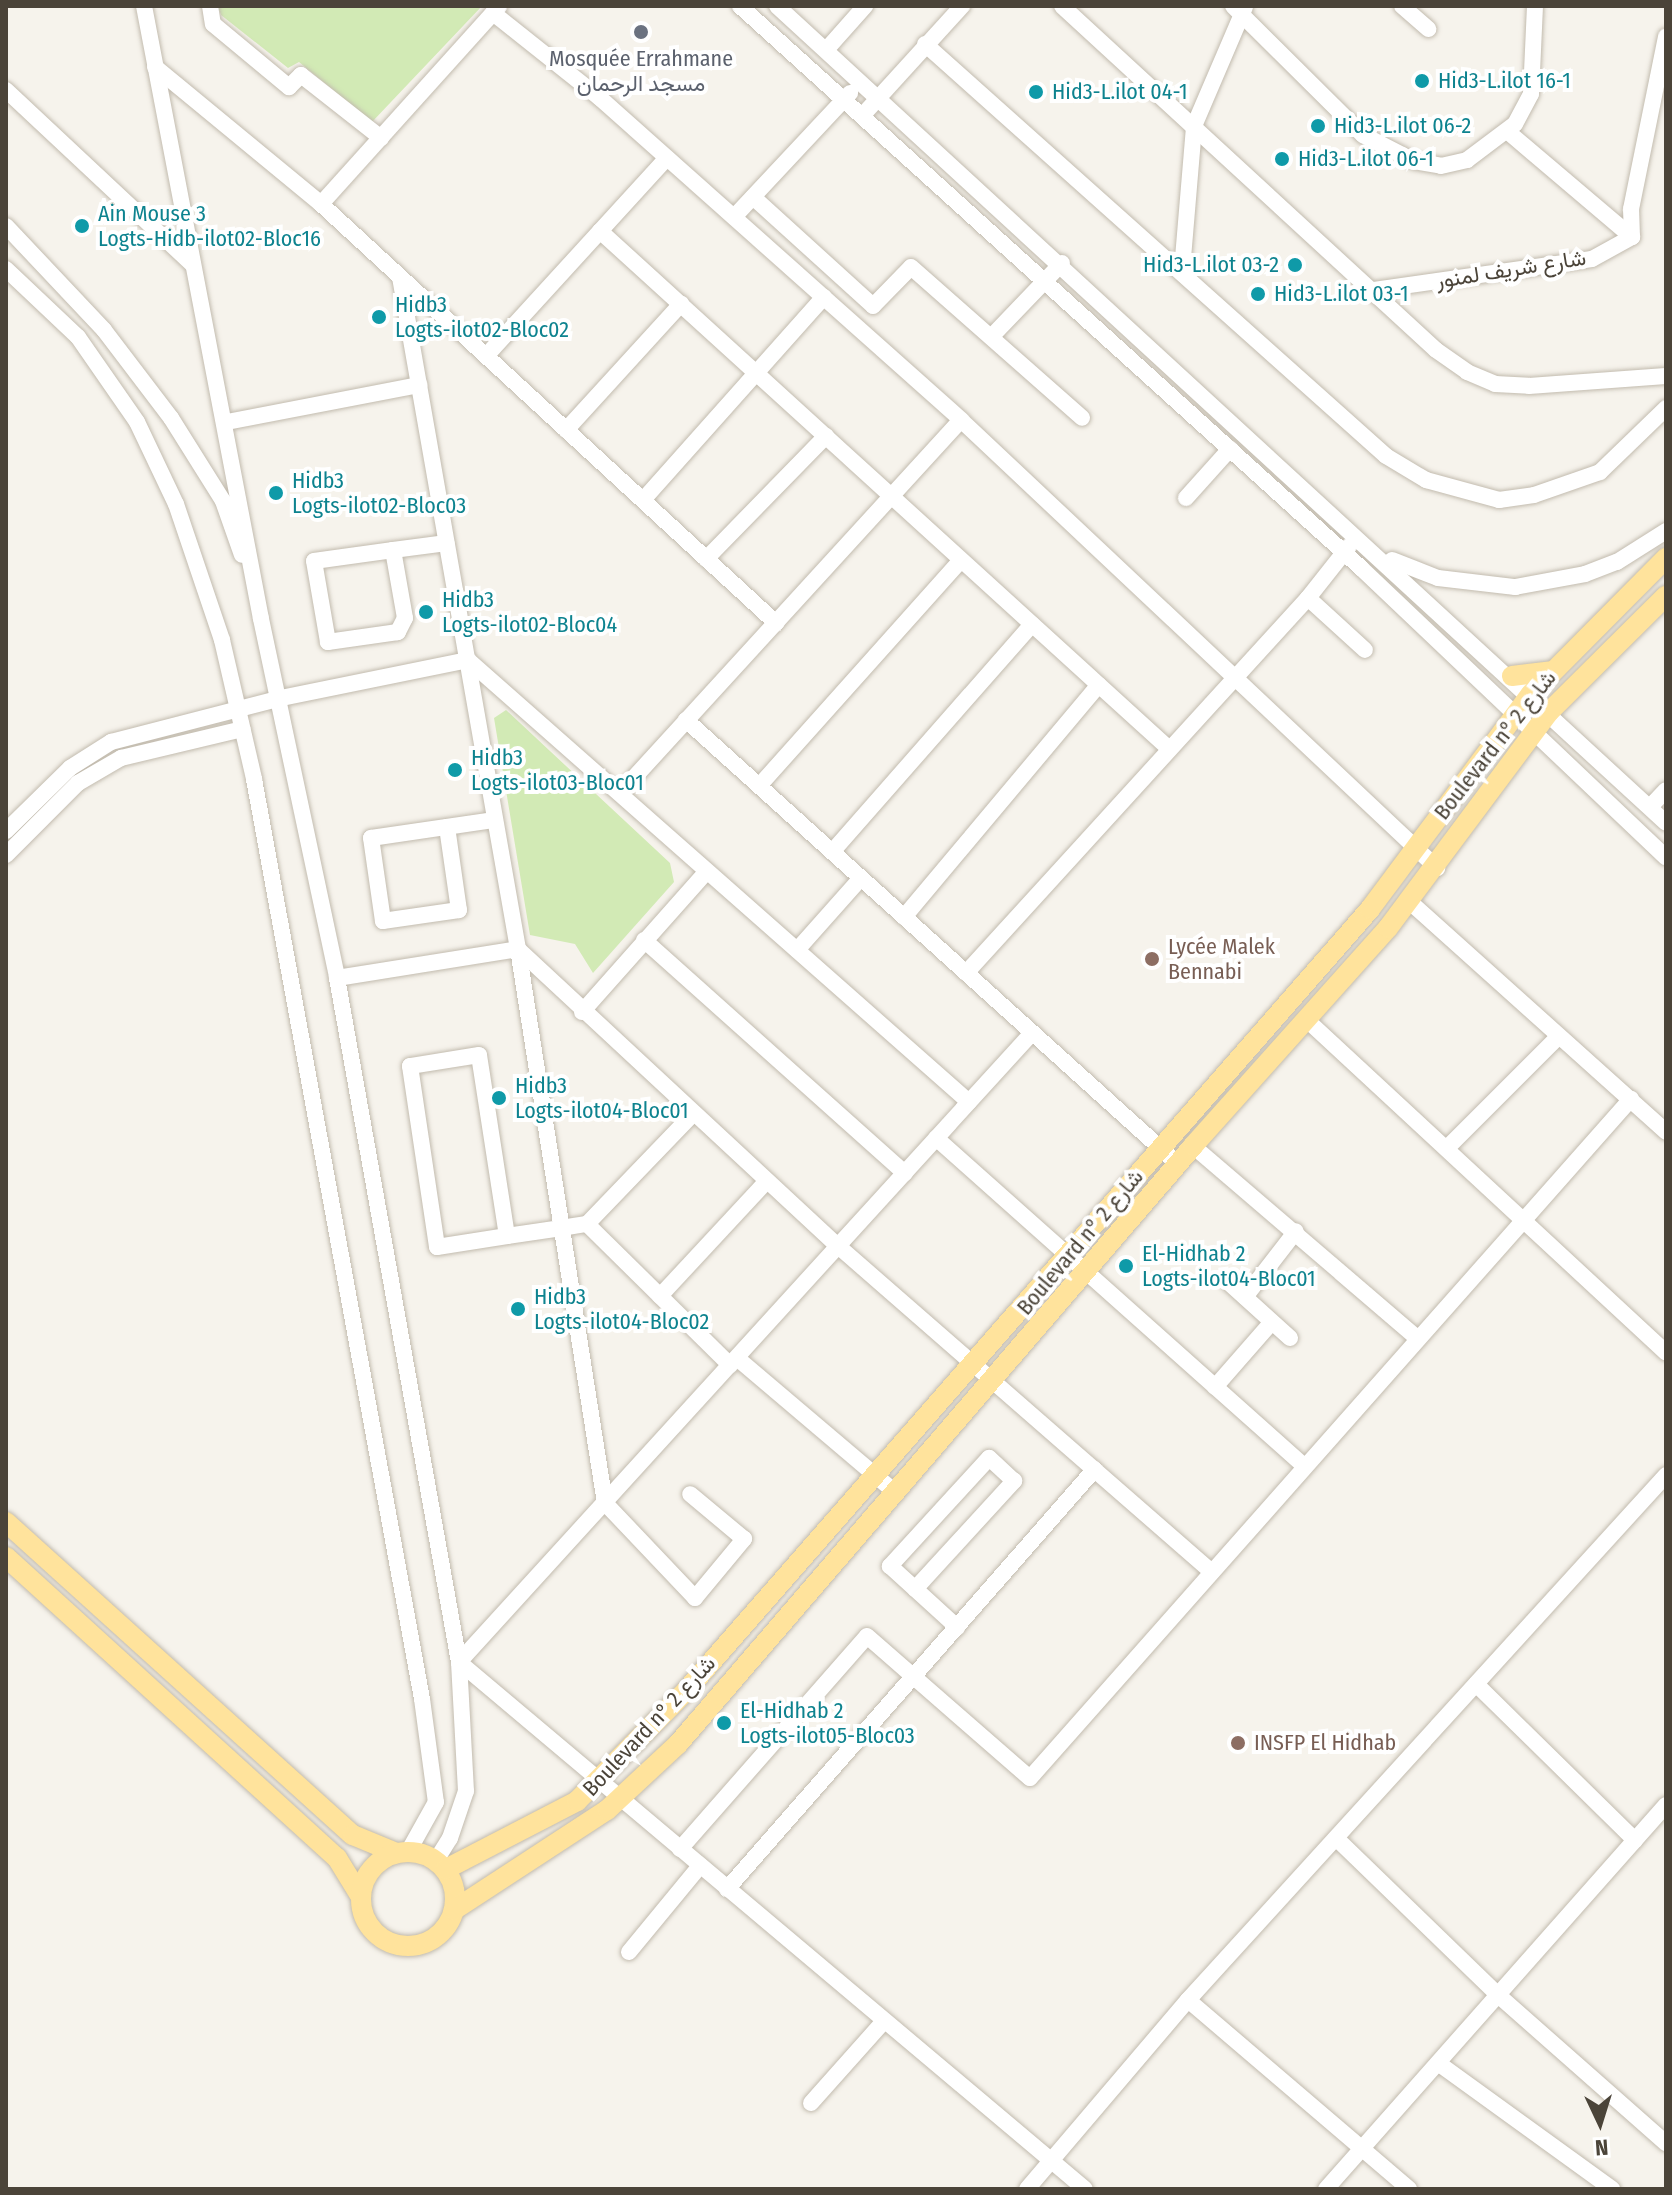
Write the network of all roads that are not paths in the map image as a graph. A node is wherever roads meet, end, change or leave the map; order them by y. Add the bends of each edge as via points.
1 (144, 6) edge
2 (210, 6) edge
3 (740, 6) edge
4 (777, 6) edge
5 (865, 6) edge
6 (962, 6) edge
7 (1062, 6) edge
8 (1402, 6) edge
9 (1535, 6) edge
10 (1240, 8) edge
11 (496, 10) edge
12 (1428, 29) dead end
13 (1666, 37) edge
14 (925, 44) junction
15 (826, 50) junction
16 (155, 67) junction
17 (862, 83) junction
18 (6, 90) edge
19 (878, 97) junction
20 (843, 99) junction
21 (862, 116) junction
22 (1194, 126) junction
23 (1507, 131) junction
24 (381, 138) junction
25 (667, 158) junction
26 (753, 197) junction
27 (321, 204) junction
28 (734, 217) junction
29 (6, 226) edge
30 (600, 231) junction
31 (1632, 237) junction
32 (1062, 263) junction
33 (192, 264) junction
34 (6, 269) edge
35 (1182, 270) junction
36 (400, 277) junction
37 (1043, 280) junction
38 (1374, 290) junction
39 (824, 297) junction
40 (681, 304) junction
41 (992, 336) junction
42 (486, 356) junction
43 (757, 374) junction
44 (1666, 376) edge
45 (419, 385) junction
46 (1666, 408) edge
47 (1082, 418) dead end
48 (961, 420) junction
49 (227, 422) junction
50 (566, 430) junction
51 (826, 436) junction
52 (1230, 449) junction
53 (892, 496) junction
54 (1186, 498) dead end
55 (643, 500) junction
56 (1666, 531) edge
57 (1357, 538) junction
58 (447, 543) junction
59 (393, 550) junction
60 (1373, 550) junction
61 (1343, 552) junction
62 (1666, 558) edge
63 (706, 559) junction
64 (961, 560) junction
65 (256, 594) junction
66 (1666, 596) edge
67 (1308, 598) junction
68 (776, 623) junction
69 (1032, 624) junction
70 (1365, 650) dead end
71 (468, 660) junction
72 (1552, 671) junction
73 (1235, 675) junction
74 (1512, 676) junction
75 (1099, 685) junction
76 (1531, 694) junction
77 (281, 698) junction
78 (240, 710) junction
79 (1549, 712) junction
80 (1516, 713) junction
81 (686, 720) junction
82 (243, 729) junction
83 (1534, 730) junction
84 (1167, 747) junction
85 (759, 786) junction
86 (1666, 790) edge
87 (620, 793) junction
88 (1650, 807) junction
89 (495, 820) junction
90 (1666, 823) edge
91 (447, 827) junction
92 (6, 831) edge
93 (1418, 845) junction
94 (832, 852) junction
95 (6, 855) edge
96 (1666, 857) edge
97 (1437, 868) junction
98 (707, 871) junction
99 (861, 878) junction
100 (1410, 902) junction
101 (904, 917) junction
102 (644, 940) junction
103 (518, 949) junction
104 (797, 950) junction
105 (966, 973) junction
106 (337, 978) junction
107 (582, 1012) junction
108 (1308, 1021) junction
109 (1032, 1033) junction
110 (1558, 1037) junction
111 (1631, 1099) junction
112 (969, 1102) junction
113 (693, 1114) junction
114 (1666, 1132) edge
115 (936, 1138) junction
116 (1193, 1146) junction
117 (1159, 1148) junction
118 (1447, 1148) junction
119 (1178, 1165) junction
120 (905, 1173) junction
121 (767, 1181) junction
122 (1524, 1220) junction
123 (587, 1224) junction
124 (561, 1228) junction
125 (1296, 1231) junction
126 (507, 1236) junction
127 (838, 1246) junction
128 (1069, 1257) junction
129 (1086, 1272) junction
130 (1227, 1281) dead end
131 (660, 1296) junction
132 (1245, 1297) junction
133 (1272, 1322) junction
134 (1290, 1338) dead end
135 (1418, 1339) junction
136 (1666, 1352) edge
137 (734, 1362) junction
138 (974, 1367) junction
139 (990, 1382) junction
140 (1215, 1387) junction
141 (1305, 1467) junction
142 (1095, 1469) junction
143 (1666, 1475) edge
144 (876, 1478) junction
145 (895, 1492) junction
146 (690, 1494) dead end
147 (605, 1503) junction
148 (6, 1522) edge
149 (6, 1557) edge
150 (1212, 1572) junction
151 (915, 1589) junction
152 (957, 1627) junction
153 (459, 1662) junction
154 (914, 1676) junction
155 (1476, 1684) junction
156 (600, 1782) junction
157 (620, 1799) junction
158 (1666, 1805) edge
159 (1336, 1838) junction
160 (1635, 1840) junction
161 (680, 1849) junction
162 (401, 1852) junction
163 (441, 1865) junction
164 (700, 1866) junction
165 (727, 1889) junction
166 (361, 1897) junction
167 (454, 1910) junction
168 (629, 1952) dead end
169 (1498, 1995) junction
170 (1188, 2000) junction
171 (884, 2021) junction
172 (1438, 2063) junction
173 (811, 2103) dead end
174 (1666, 2143) edge
175 (1362, 2149) junction
176 (1049, 2160) junction
177 (1602, 2186) edge
178 (1027, 2189) edge
179 (1085, 2189) edge
180 (1326, 2189) edge
181 (1409, 2189) edge

1 - 16 street
2 - 24 street via 213,24 289,87 301,75
3 - 20 street
4 - 15 street
5 - 15 street
6 - 14 street
7 - 22 street
8 - 12 street
9 - 23 street via 1531,94
10 - 22 street
10 - 23 street via 1363,135 1391,151 1441,166 1467,160
11 - 24 street
11 - 25 street
13 - 31 street via 1631,209
14 - 19 street
14 - 35 street
15 - 17 street
16 - 27 street
16 - 33 street
17 - 19 street
17 - 20 street
18 - 33 street
19 - 21 street
19 - 32 street
20 - 21 street
20 - 26 street
21 - 37 street
22 - 35 street
22 - 38 street
23 - 31 street
24 - 27 street
25 - 28 street
25 - 30 street
26 - 28 street
26 - 41 street via 873,306 911,267
27 - 36 street
28 - 39 street
29 - 65 street via 104,330 171,418 223,501
30 - 40 street
30 - 42 street
31 - 38 street, شارع شريف لمنور via 1592,259
32 - 37 street
32 - 57 street
33 - 49 street
34 - 78 street via 78,337 137,422 176,504
35 - 46 street via 1386,456 1460,493 1499,500 1534,495 1600,472
36 - 42 street
36 - 45 street
37 - 41 street
37 - 52 street
38 - 44 street via 1436,350 1495,384
39 - 43 street
39 - 48 street
40 - 43 street
40 - 50 street
41 - 47 street
42 - 50 street
43 - 51 street
43 - 55 street
45 - 49 street
45 - 58 street
48 - 53 street
48 - 73 street
49 - 65 street
50 - 55 street
51 - 53 street
51 - 63 street
52 - 54 street
52 - 61 street
53 - 64 street
53 - 68 street
55 - 63 street
56 - 60 street via 1617,562 1585,574 1515,587 1438,578
57 - 60 street
57 - 61 street
58 - 59 street
58 - 71 street
59 - 59 street via 314,561 328,642 398,632 405,618
60 - 74 street
61 - 67 street
61 - 80 street
62 - 72 main road, Boulevard n° شارع 2
63 - 68 street
64 - 69 street
64 - 85 street
65 - 77 street
66 - 79 main road, Boulevard n° شارع 2
67 - 70 street
67 - 73 street
68 - 81 street
69 - 75 street
69 - 94 street
71 - 77 street
71 - 87 street
71 - 89 street
72 - 74 main road
72 - 76 main road, Boulevard n° شارع 2
73 - 84 street
73 - 93 street
74 - 76 street
75 - 84 street
75 - 101 street
76 - 79 street
76 - 80 main road, Boulevard n° شارع 2
77 - 78 street
77 - 106 street
78 - 82 street
78 - 92 street via 111,742 70,768
79 - 83 main road, Boulevard n° شارع 2
79 - 88 street
80 - 83 street
80 - 93 main road, Boulevard n° شارع 2
81 - 85 street
81 - 87 street
82 - 95 street via 121,758 78,783
82 - 162 street via 422,1699 436,1802
83 - 96 street
83 - 97 main road, Boulevard n° شارع 2
84 - 105 street
85 - 94 street
86 - 88 street
87 - 98 street
88 - 90 street
89 - 91 street
89 - 103 street
91 - 91 street via 371,838 383,921 459,910
93 - 97 street
93 - 117 main road, Boulevard n° شارع 2 via 1370,909
94 - 99 street
97 - 100 main road, Boulevard n° شارع 2
98 - 102 street
98 - 104 street
99 - 101 street
99 - 104 street
100 - 108 main road, Boulevard n° شارع 2
100 - 110 street
101 - 105 street
102 - 107 street
102 - 120 street
103 - 106 street
103 - 107 street
103 - 124 street
104 - 112 street
105 - 109 street
106 - 153 street
107 - 113 street
108 - 116 main road, Boulevard n° شارع 2
108 - 118 street
109 - 112 street
109 - 117 street
110 - 111 street
110 - 118 street
111 - 114 street
111 - 122 street
112 - 115 street
113 - 121 street
113 - 123 street
115 - 120 street
115 - 128 street
116 - 119 main road, Boulevard n° شارع 2
116 - 125 street
117 - 119 street
117 - 128 main road, Boulevard n° شارع 2
118 - 122 street
119 - 129 main road, Boulevard n° شارع 2
120 - 127 street
121 - 127 street
121 - 131 street
122 - 135 street
122 - 136 street
123 - 124 street
123 - 131 street
124 - 126 street
124 - 147 street
125 - 132 street
125 - 135 street
126 - 126 street via 437,1247 410,1066 479,1055
127 - 137 street
127 - 138 street
128 - 129 street
128 - 138 main road, Boulevard n° شارع 2
129 - 139 main road, Boulevard n° شارع 2
129 - 140 street
130 - 132 street
131 - 137 street
132 - 133 street
133 - 134 street
133 - 140 street
135 - 141 street
137 - 144 street
137 - 147 street
138 - 139 street
138 - 144 main road, Boulevard n° شارع 2
139 - 142 street
139 - 145 main road, Boulevard n° شارع 2
140 - 141 street
141 - 150 street
142 - 150 street
142 - 152 street
143 - 155 street
144 - 145 street
144 - 156 main road, Boulevard n° شارع 2
145 - 157 main road, Boulevard n° شارع 2 via 678,1744
146 - 147 street via 744,1539 695,1598
147 - 153 street
148 - 162 main road via 353,1835
149 - 166 main road via 337,1858
150 - 154 street via 1030,1778
151 - 151 street via 890,1566 989,1458 1014,1481
151 - 152 street
152 - 154 street
153 - 156 street
153 - 163 street via 466,1791
154 - 161 street via 867,1636
154 - 165 street
155 - 159 street
155 - 160 street
156 - 157 street
156 - 163 main road, Boulevard n° شارع 2 via 539,1825
157 - 161 street
157 - 167 main road, Boulevard n° شارع 2
158 - 160 street
159 - 169 street
159 - 170 street
160 - 169 street
161 - 164 street
162 - 163 main road
162 - 166 main road via 370,1871
163 - 167 main road via 456,1894
164 - 165 street
164 - 168 street
165 - 171 street
166 - 167 main road via 367,1922 377,1934 406,1946 437,1937
169 - 172 street
169 - 174 street
170 - 175 street
170 - 176 street
171 - 173 street
171 - 176 street
172 - 175 street
172 - 177 street
175 - 180 street
175 - 181 street
176 - 178 street
176 - 179 street

